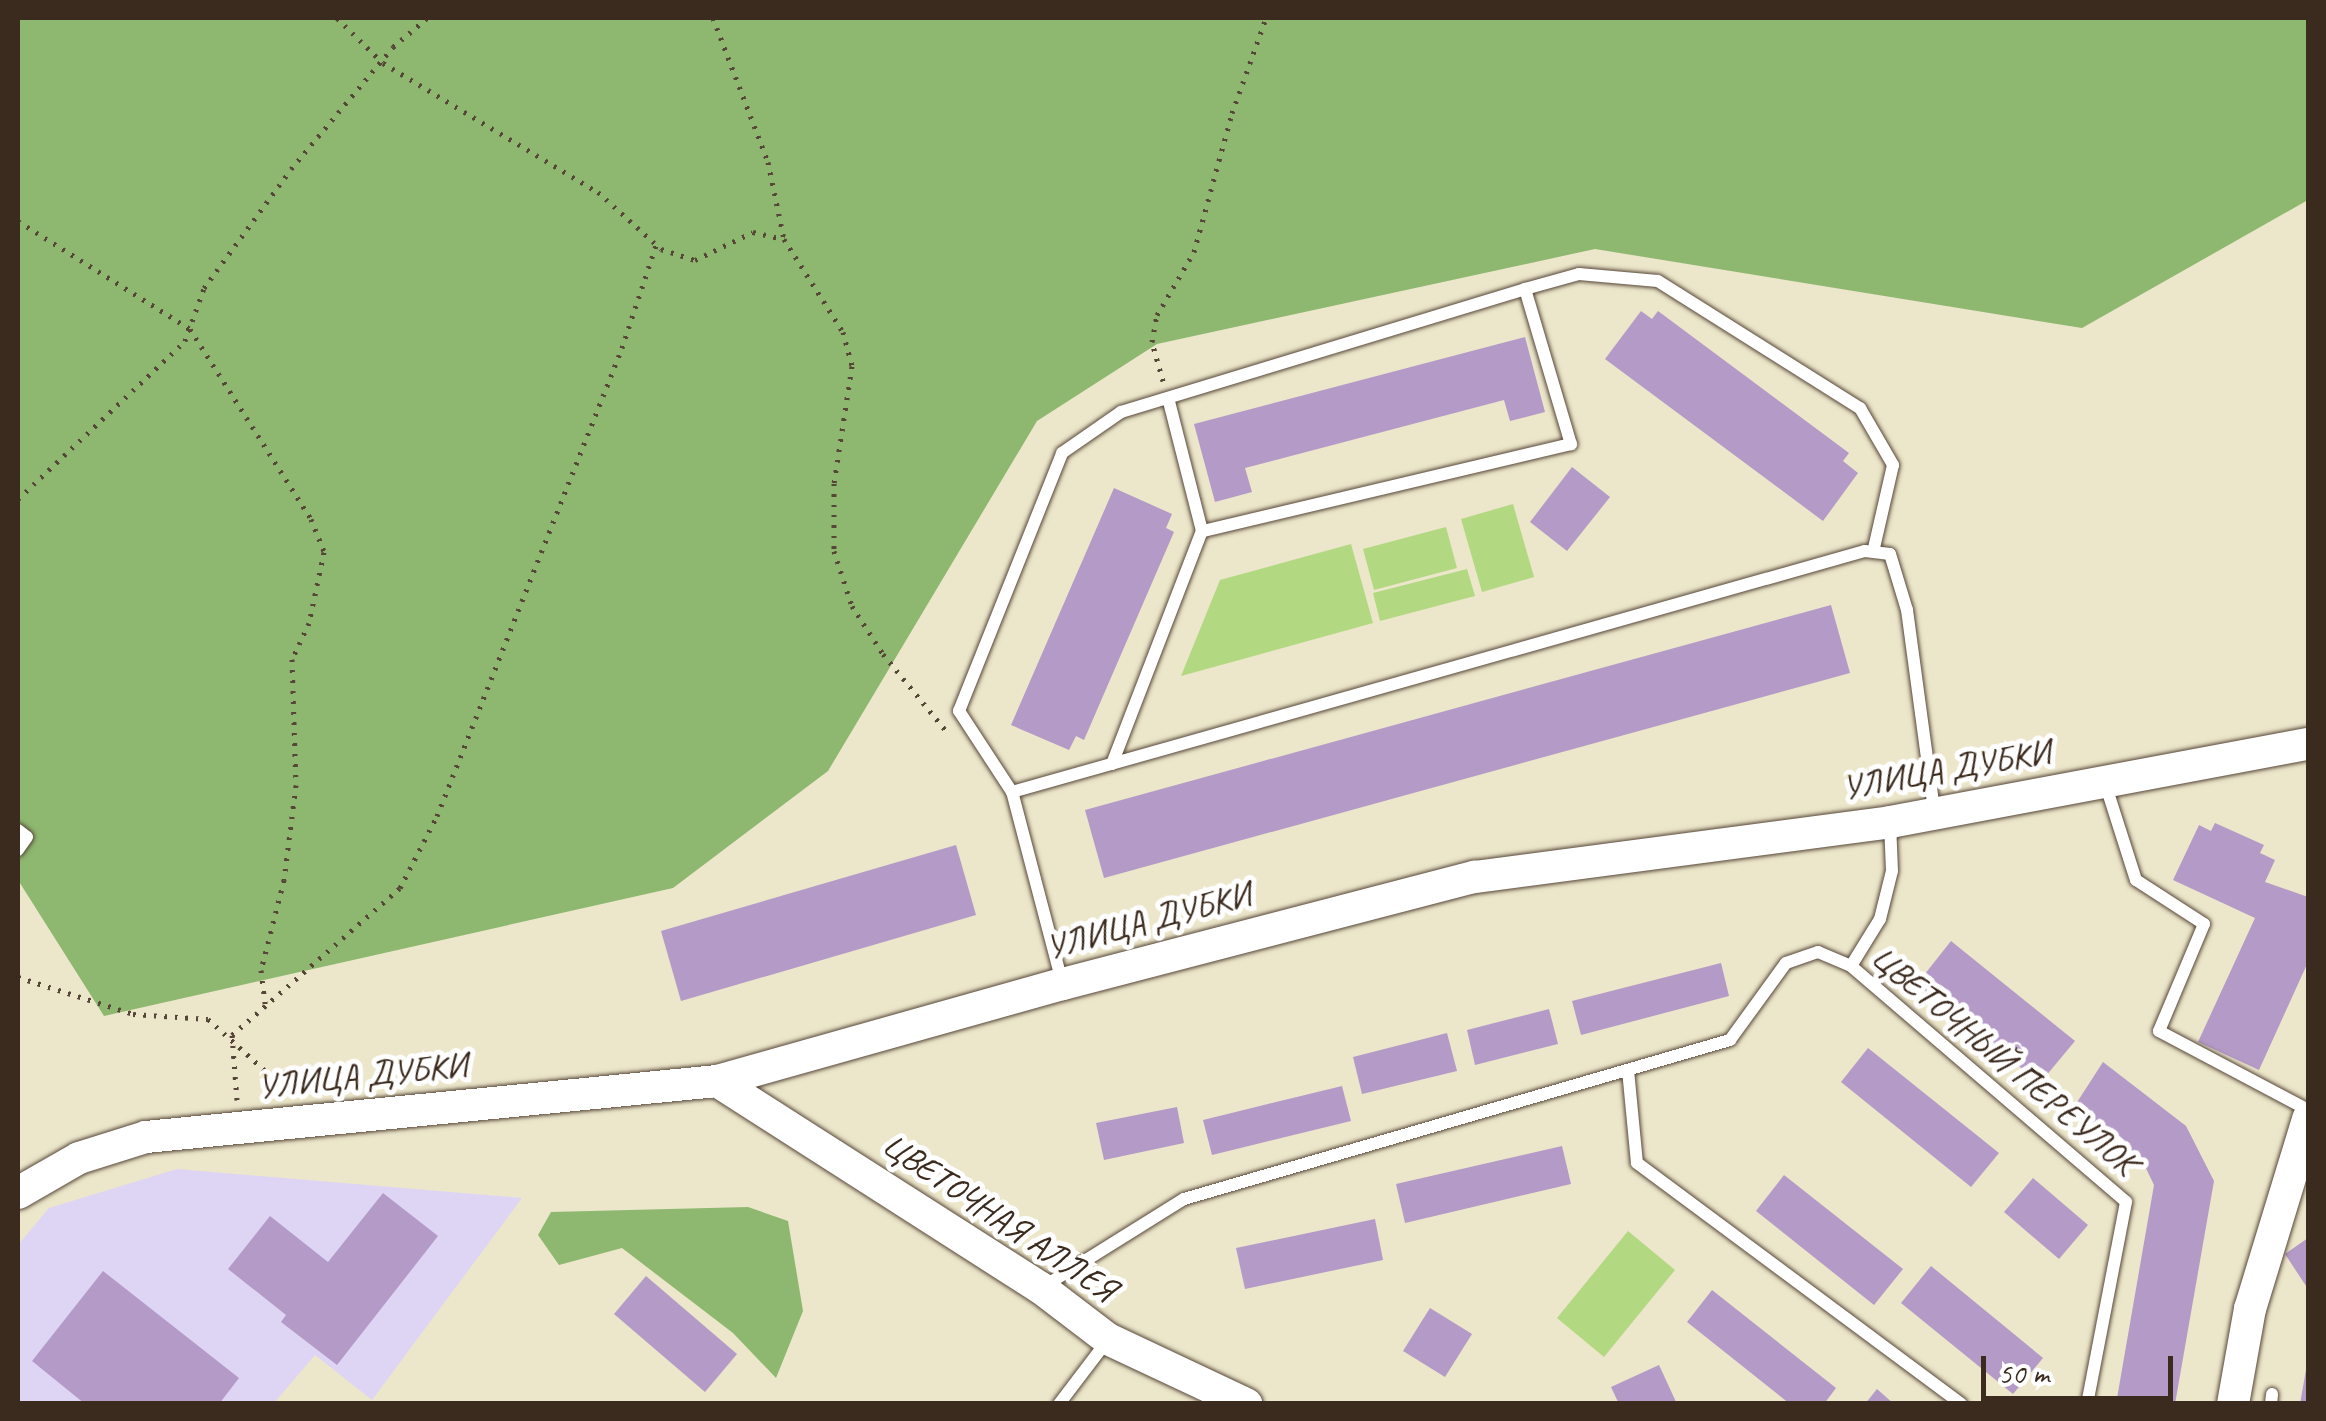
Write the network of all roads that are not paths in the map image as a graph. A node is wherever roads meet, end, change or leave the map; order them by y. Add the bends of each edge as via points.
1 (1525, 289) junction
2 (1168, 398) junction
3 (1202, 531) junction
4 (1873, 552) junction
5 (2308, 744) edge
6 (1112, 764) junction
7 (2105, 783) junction
8 (1012, 792) junction
9 (1934, 814) junction
10 (1890, 822) junction
11 (18, 830) edge
12 (18, 850) edge
13 (1851, 966) junction
14 (1063, 984) junction
15 (1628, 1070) junction
16 (716, 1081) junction
17 (2308, 1110) edge
18 (2308, 1119) edge
19 (18, 1193) edge
20 (1041, 1288) junction
21 (1108, 1339) junction
22 (1059, 1404) edge
23 (1246, 1404) edge
24 (1961, 1404) edge
25 (2087, 1404) edge
26 (2233, 1404) edge

1 - 2 lane
1 - 3 lane via 1571,444
1 - 4 lane via 1580,274 1658,280 1860,408 1893,465
2 - 3 lane
2 - 8 lane via 1120,412 1062,454 959,711
3 - 6 lane
4 - 6 lane
4 - 9 lane via 1890,554 1907,610
5 - 7 street, УЛИЦА ДУБКИ
6 - 8 lane
7 - 9 street, УЛИЦА ДУБКИ
7 - 17 lane via 2136,880 2204,924 2159,1030
8 - 14 lane
9 - 10 street, УЛИЦА ДУБКИ
10 - 13 lane via 1892,871 1880,919
10 - 14 street, УЛИЦА ДУБКИ via 1475,877
11 - 12 lane via 27,837
13 - 15 lane, ЦВЕТОЧНЫЙ ПЕРЕУЛОК via 1818,952 1786,963 1730,1040
13 - 25 lane, ЦВЕТОЧНЫЙ ПЕРЕУЛОК via 2126,1202
14 - 16 street, УЛИЦА ДУБКИ
15 - 20 lane, ЦВЕТОЧНЫЙ ПЕРЕУЛОК via 1184,1199
15 - 24 lane via 1636,1163
16 - 19 street, УЛИЦА ДУБКИ via 146,1137 79,1158
16 - 20 street, ЦВЕТОЧНАЯ АЛЛЕЯ
18 - 26 street via 2293,1186 2250,1309
20 - 21 street, ЦВЕТОЧНАЯ АЛЛЕЯ
21 - 22 lane
21 - 23 street, ЦВЕТОЧНАЯ АЛЛЕЯ

